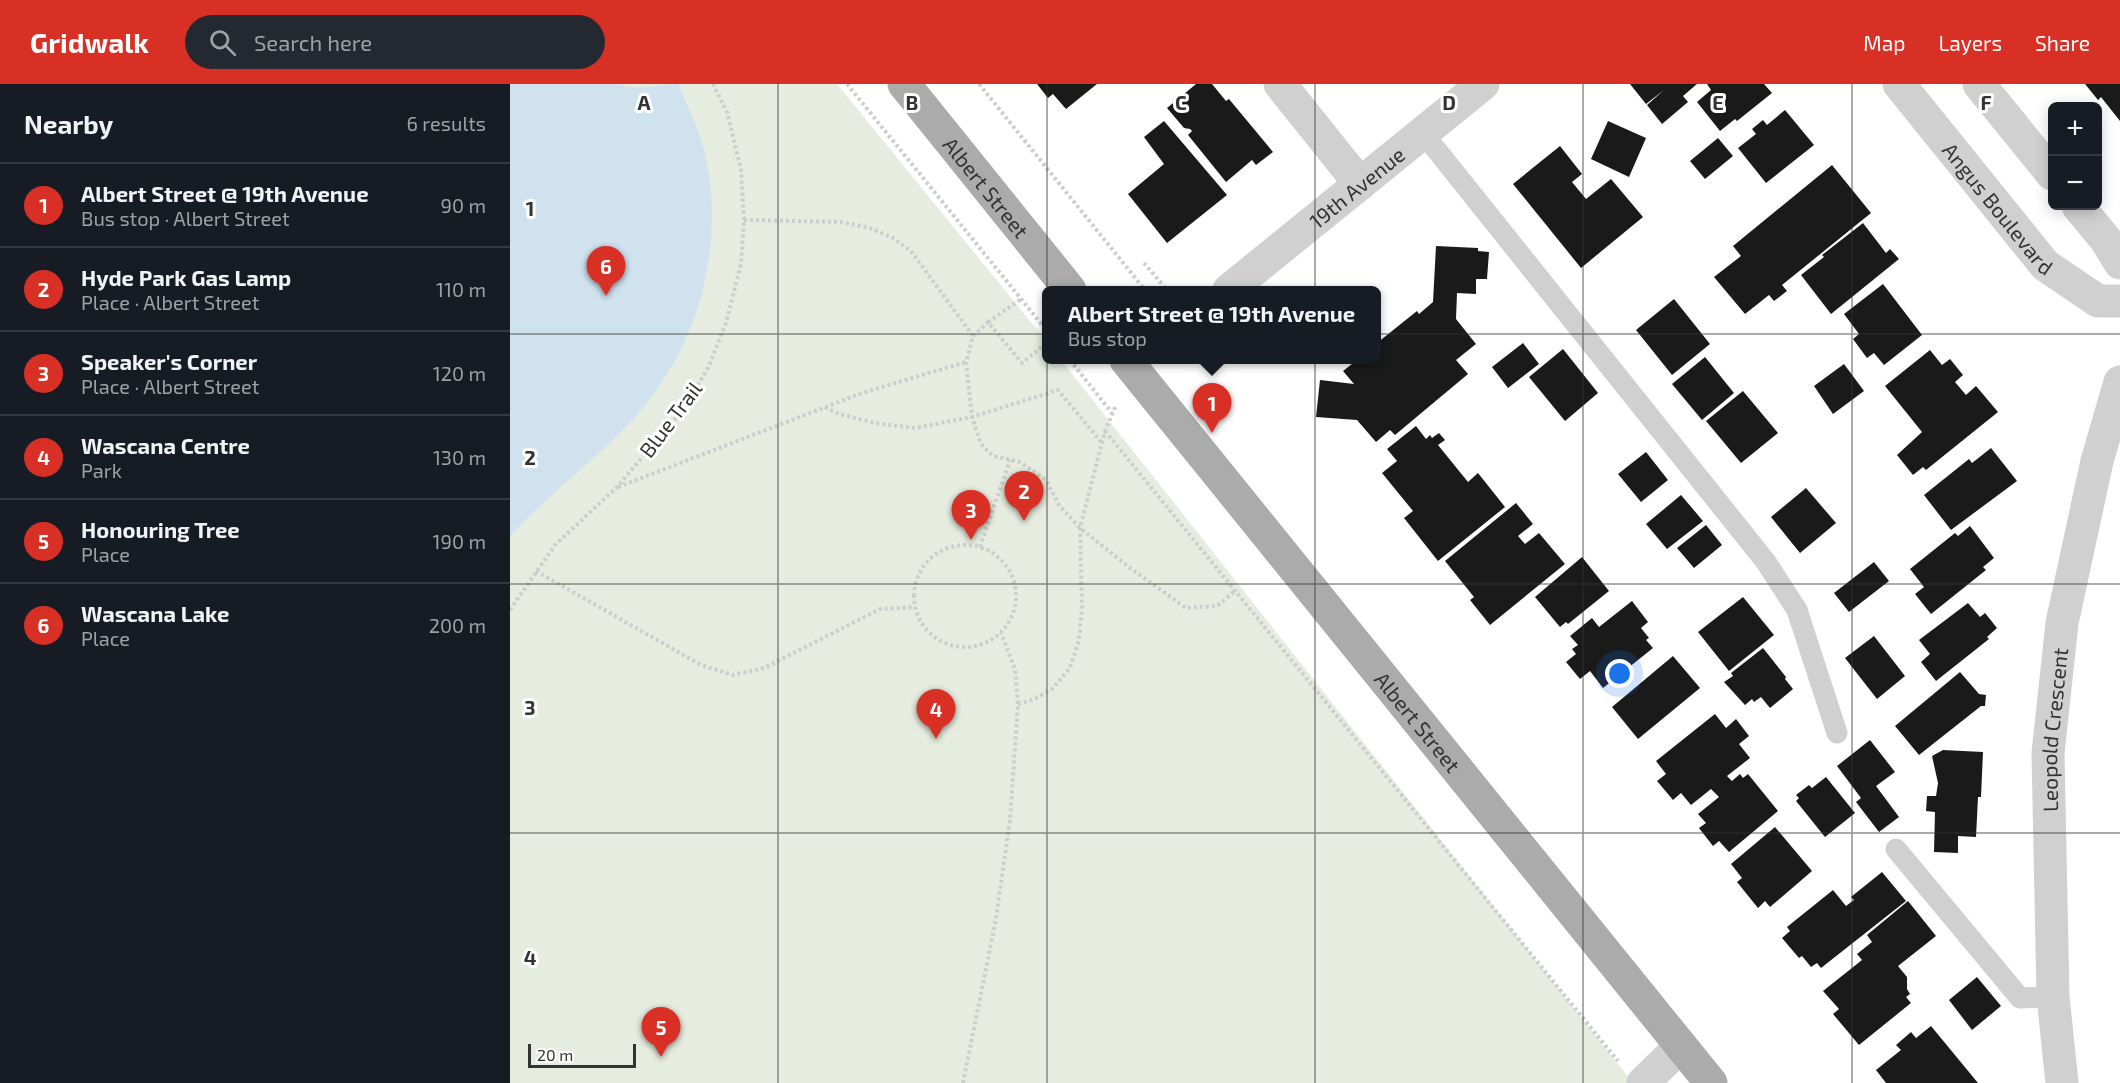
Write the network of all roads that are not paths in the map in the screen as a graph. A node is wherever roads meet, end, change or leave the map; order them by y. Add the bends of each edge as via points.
1 (904, 84) edge
2 (1280, 84) edge
3 (1484, 84) edge
4 (1899, 84) edge
5 (1979, 84) edge
6 (1423, 133) junction
7 (2048, 169) edge
8 (1360, 184) junction
9 (2081, 210) edge
10 (2120, 263) edge
11 (1066, 286) edge
12 (1235, 286) edge
13 (2120, 301) edge
14 (1136, 364) edge
15 (2120, 382) edge
16 (1837, 733) dead end
17 (1896, 849) dead end
18 (2053, 997) junction
19 (1681, 1046) junction
20 (1632, 1074) edge
21 (1711, 1083) edge
22 (2062, 1083) edge

1 - 11 main road, Albert Street
2 - 8 street
3 - 6 street, 19th Avenue
4 - 13 street, Angus Boulevard via 2045,265 2098,301
5 - 7 street
6 - 8 street, 19th Avenue
6 - 16 lane via 1766,562 1797,610
8 - 12 street, 19th Avenue
9 - 10 street
14 - 19 main road, Albert Street
15 - 18 street, Leopold Crescent via 2097,461 2062,623 2048,753
17 - 18 lane via 2020,998
18 - 22 street, Leopold Crescent
19 - 20 street
19 - 21 main road, Albert Street

